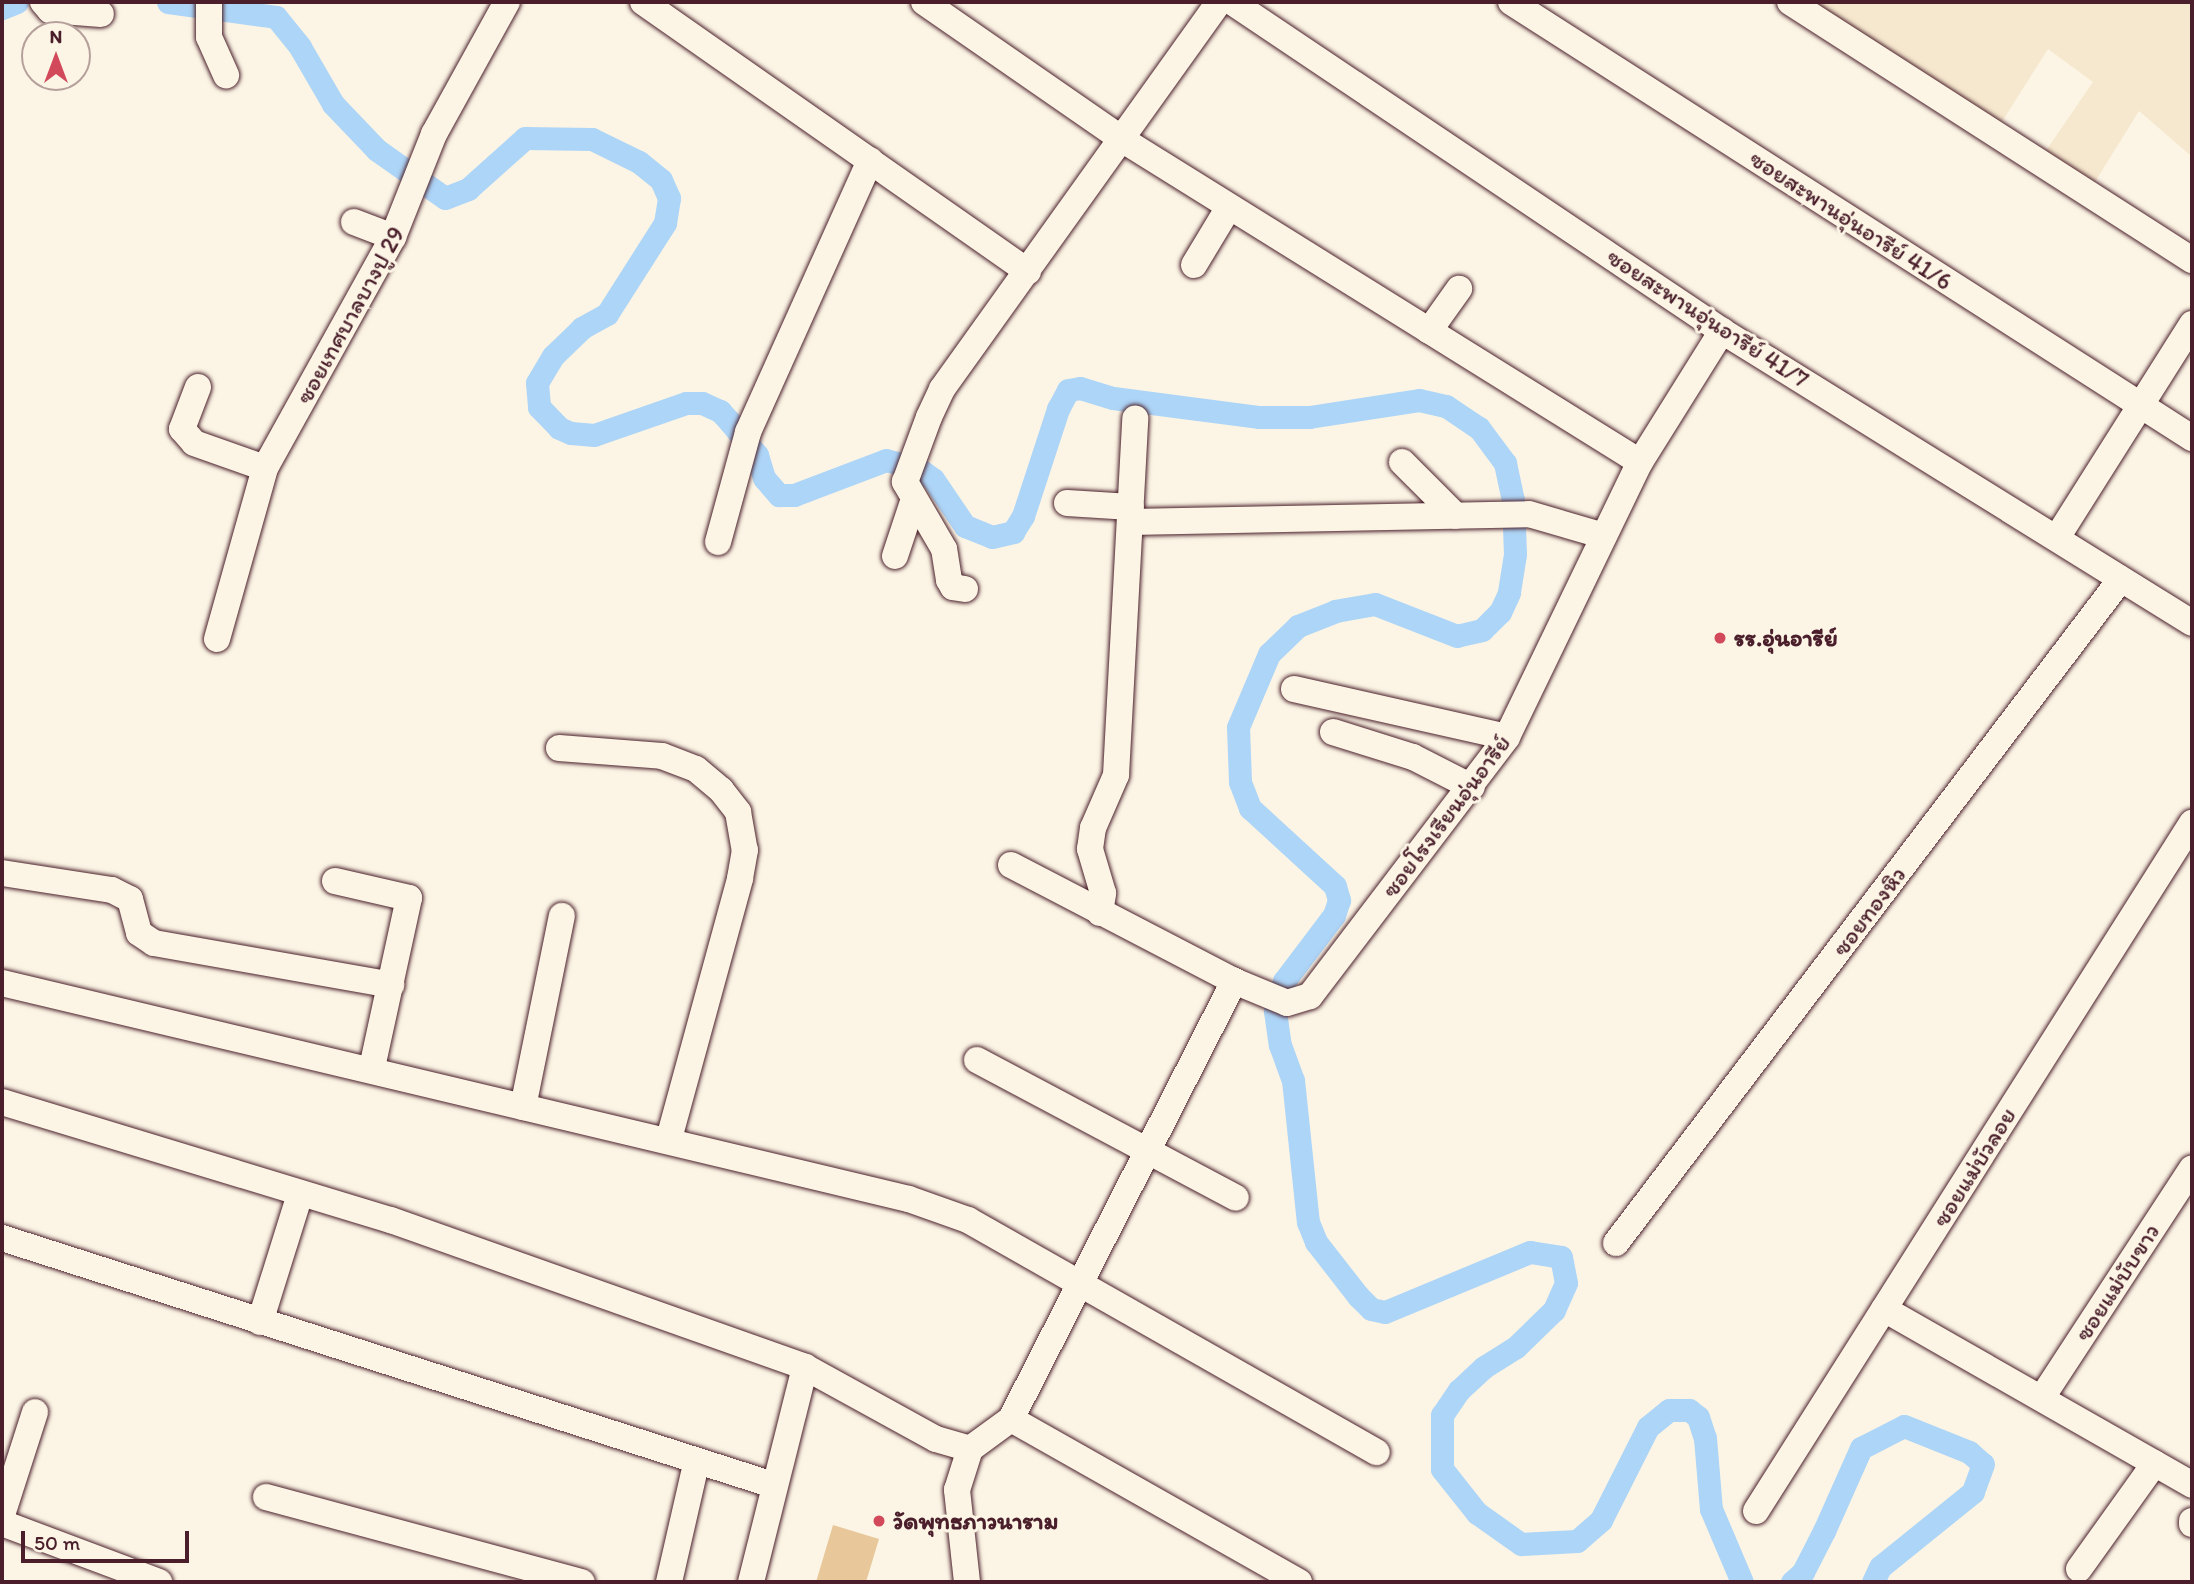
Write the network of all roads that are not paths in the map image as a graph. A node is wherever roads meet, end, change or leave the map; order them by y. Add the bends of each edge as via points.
1 (43, 2) edge
2 (507, 2) edge
3 (643, 2) edge
4 (924, 2) edge
5 (1219, 2) edge
6 (1232, 2) edge
7 (1511, 2) edge
8 (1790, 2) edge
9 (208, 4) edge
10 (101, 14) dead end
11 (226, 75) dead end
12 (1124, 140) junction
13 (870, 160) junction
14 (1229, 207) junction
15 (354, 222) dead end
16 (393, 237) junction
17 (2192, 260) edge
18 (1194, 265) dead end
19 (1028, 272) junction
20 (1459, 289) dead end
21 (2192, 324) edge
22 (1429, 331) junction
23 (1721, 331) junction
24 (198, 387) dead end
25 (2141, 406) junction
26 (1135, 419) dead end
27 (2192, 438) edge
28 (1402, 462) dead end
29 (1640, 462) junction
30 (265, 468) junction
31 (913, 502) junction
32 (1067, 503) dead end
33 (1130, 515) junction
34 (1456, 516) junction
35 (1604, 536) junction
36 (2057, 536) junction
37 (718, 542) dead end
38 (895, 556) dead end
39 (2121, 579) junction
40 (965, 589) dead end
41 (2192, 623) edge
42 (217, 639) dead end
43 (1294, 689) dead end
44 (1333, 732) dead end
45 (1507, 737) junction
46 (559, 748) dead end
47 (1472, 787) junction
48 (2192, 823) edge
49 (1011, 865) dead end
50 (2, 873) edge
51 (335, 881) dead end
52 (1100, 912) junction
53 (562, 916) dead end
54 (1234, 981) junction
55 (2, 983) edge
56 (391, 985) junction
57 (977, 1060) dead end
58 (372, 1068) junction
59 (2, 1101) edge
60 (523, 1107) junction
61 (668, 1138) junction
62 (1151, 1151) junction
63 (2192, 1168) edge
64 (300, 1194) junction
65 (1236, 1198) dead end
66 (2, 1238) edge
67 (1616, 1243) dead end
68 (1081, 1282) junction
69 (1884, 1309) junction
70 (260, 1322) junction
71 (805, 1367) junction
72 (2043, 1396) junction
73 (35, 1412) dead end
74 (1011, 1419) junction
75 (971, 1449) junction
76 (1377, 1452) dead end
77 (2155, 1463) junction
78 (696, 1464) junction
79 (773, 1485) junction
80 (2192, 1485) edge
81 (266, 1497) dead end
82 (1756, 1511) dead end
83 (2, 1515) edge
84 (2, 1523) edge
85 (2079, 1569) dead end
86 (118, 1576) edge
87 (159, 1582) edge
88 (582, 1582) edge
89 (669, 1582) edge
90 (751, 1582) edge
91 (967, 1582) edge
92 (1299, 1582) edge

1 - 10 street via 50,10
2 - 16 street, ซอยเทศบาลบางปู 29 via 434,134 410,204
3 - 13 street
4 - 12 street
5 - 12 street
6 - 23 street, ซอยสะพานอุ่นอารีย์ 41/7
7 - 25 street, ซอยสะพานอุ่นอารีย์ 41/6
8 - 17 street
9 - 11 street via 209,37
12 - 14 street
12 - 19 street
13 - 19 street
13 - 37 street via 745,442
14 - 18 street
14 - 22 street
15 - 16 street
16 - 30 street, ซอยเทศบาลบางปู 29
19 - 31 street via 942,389 911,462
20 - 22 street
21 - 25 street
22 - 29 street
23 - 29 street, ซอยโรงเรียนอุ่นอารีย์
23 - 36 street, ซอยสะพานอุ่นอารีย์ 41/7
24 - 30 street via 183,429 194,443
25 - 27 street, ซอยสะพานอุ่นอารีย์ 41/6
25 - 36 street
26 - 33 street
28 - 34 street
29 - 35 street, ซอยโรงเรียนอุ่นอารีย์
30 - 42 street, ซอยเทศบาลบางปู 29
31 - 38 street
31 - 40 street via 944,549 953,587
32 - 33 street
33 - 34 street
33 - 52 street via 1116,775 1093,828 1090,849 1103,893
34 - 35 street via 1517,514
35 - 45 street, ซอยโรงเรียนอุ่นอารีย์
36 - 39 street, ซอยสะพานอุ่นอารีย์ 41/7
39 - 41 street, ซอยสะพานอุ่นอารีย์ 41/7
39 - 67 street, ซอยทองหิว
43 - 45 street
44 - 47 street via 1413,757
45 - 47 street, ซอยโรงเรียนอุ่นอารีย์
46 - 61 street via 662,756 696,769 738,812 745,850 740,879
47 - 54 street, ซอยโรงเรียนอุ่นอารีย์ via 1321,985 1302,1001 1278,1000
48 - 69 street, ซอยแม่บัวลอย
49 - 52 street, ซอยโรงเรียนอุ่นอารีย์
50 - 56 street via 112,890 130,899 139,933 154,943
51 - 56 street via 409,898
52 - 54 street, ซอยโรงเรียนอุ่นอารีย์
53 - 60 street
54 - 62 street
55 - 58 street
56 - 58 street
57 - 62 street
58 - 60 street via 430,1087
59 - 64 street
60 - 61 street
61 - 68 street via 908,1199 968,1220
62 - 65 street
62 - 68 street
63 - 72 street, ซอยแม่บับขาว
64 - 70 street
64 - 71 street via 391,1220
66 - 70 street
68 - 74 street
68 - 76 street
69 - 72 street
69 - 82 street, ซอยแม่บัวลอย
70 - 78 street
71 - 75 street via 936,1439
71 - 79 street
72 - 77 street
73 - 83 street
74 - 75 street
74 - 92 street
75 - 91 street via 957,1490
77 - 80 street
77 - 85 street
78 - 79 street
78 - 89 street
79 - 90 street
81 - 88 street
84 - 86 street
86 - 87 street

